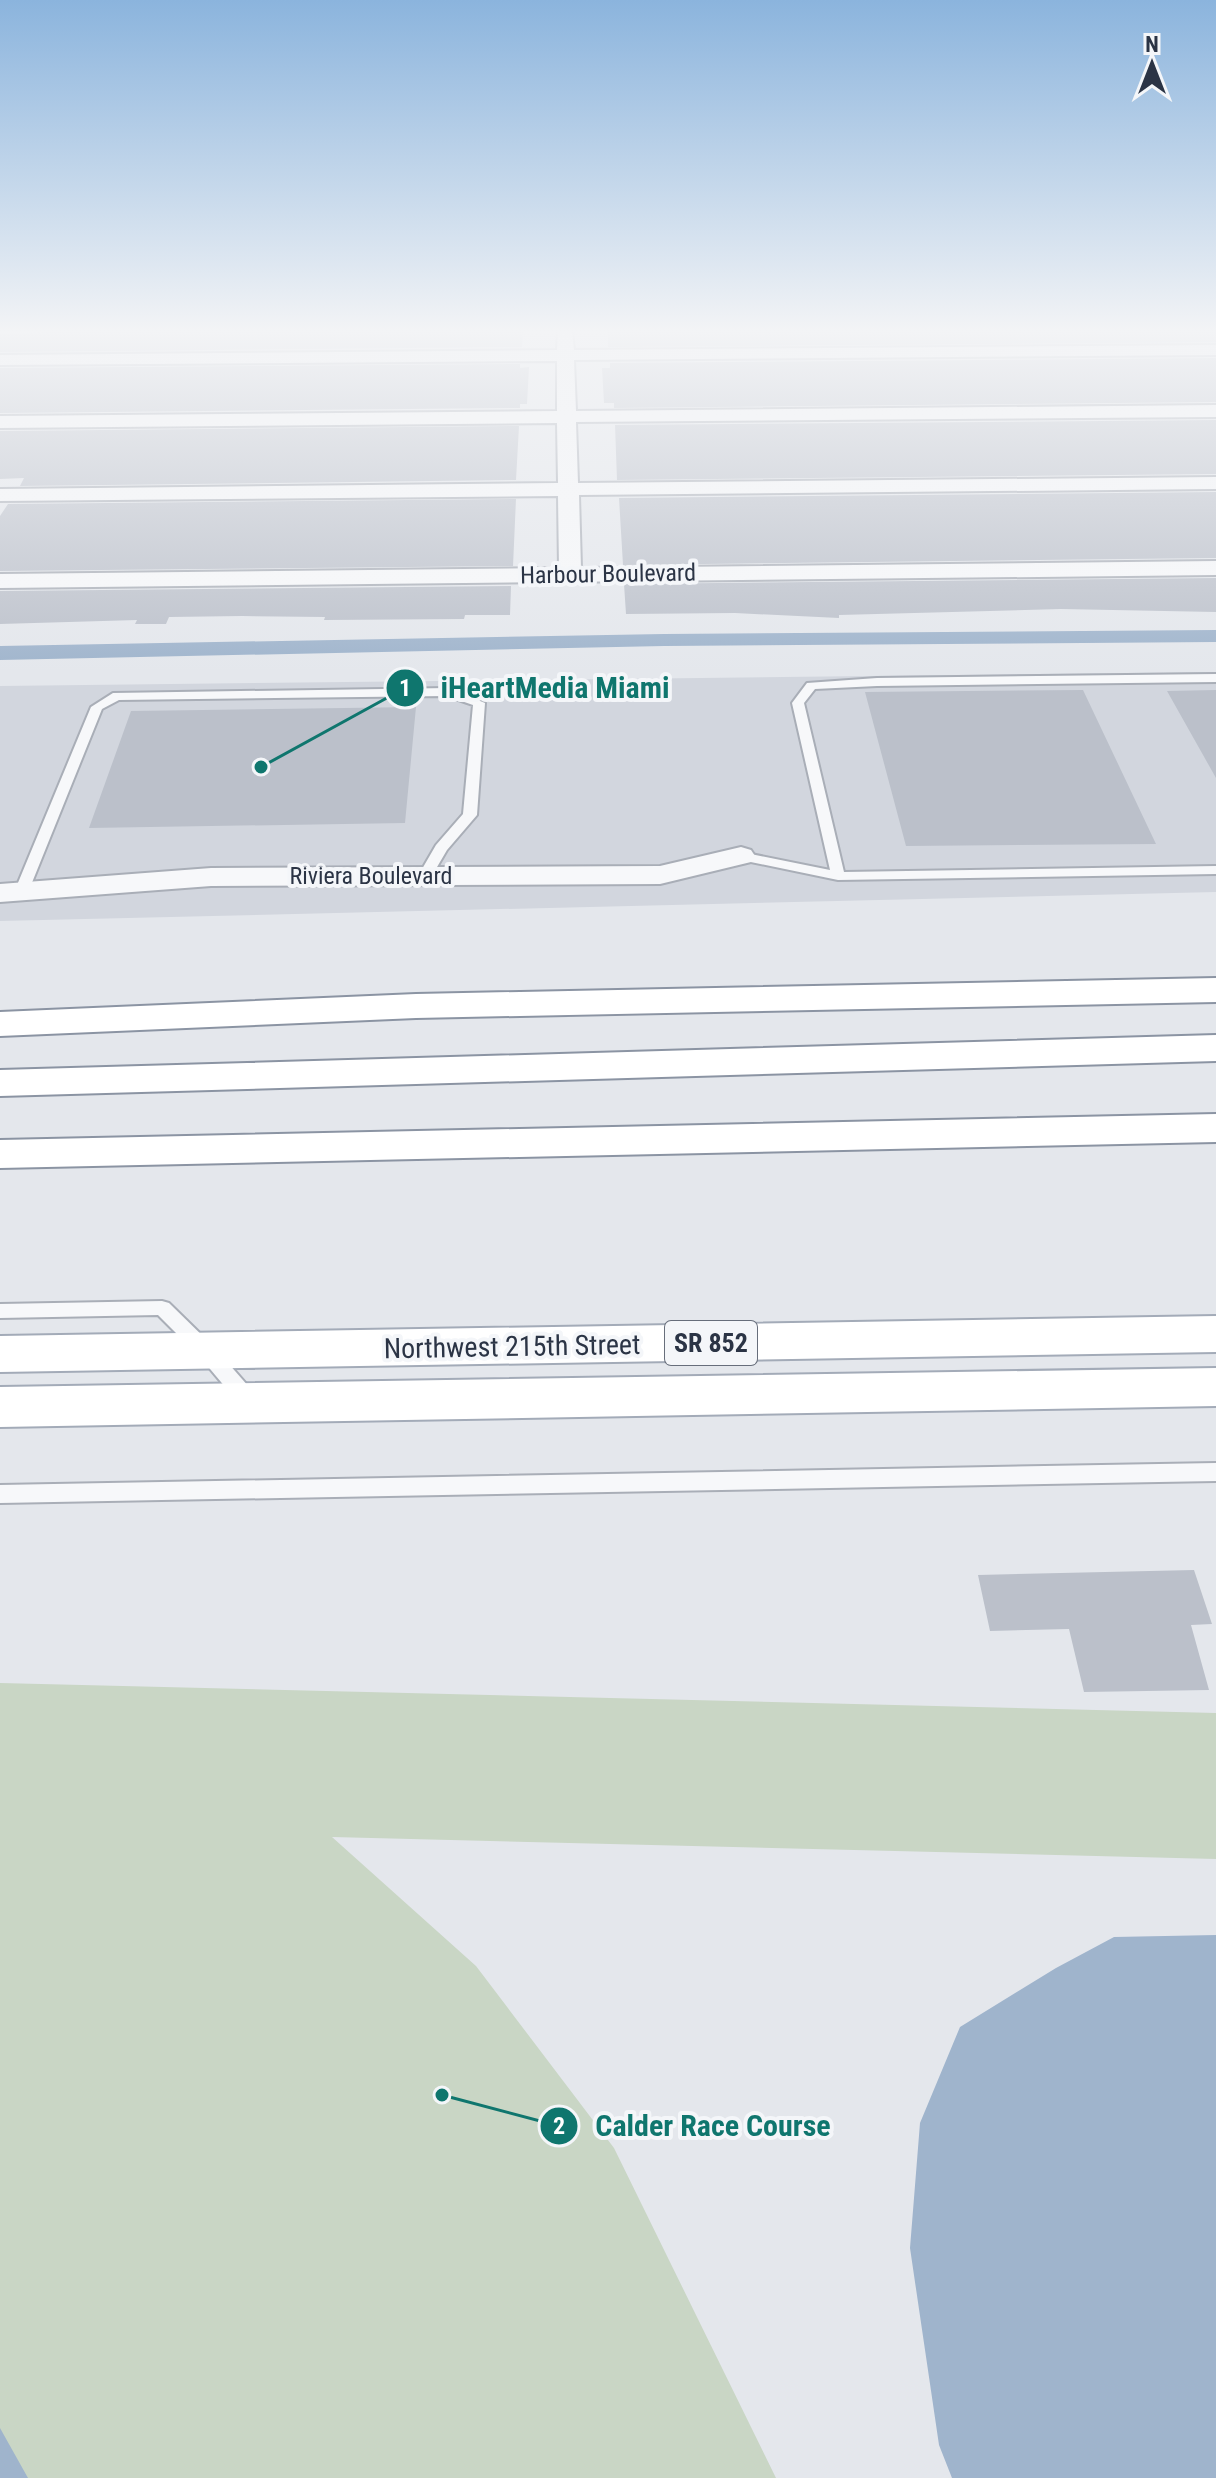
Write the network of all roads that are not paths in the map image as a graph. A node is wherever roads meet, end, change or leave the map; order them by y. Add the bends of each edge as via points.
1 (567, 446) edge
2 (1216, 483) edge
3 (568, 489) junction
4 (0, 495) edge
5 (1216, 568) edge
6 (570, 575) junction
7 (0, 581) edge
8 (1216, 678) edge
9 (741, 856) joint
10 (1216, 870) edge
11 (425, 876) junction
12 (838, 876) junction
13 (11, 892) edge
14 (1216, 964) edge
15 (1216, 990) edge
16 (416, 1006) junction
17 (0, 1024) edge
18 (1211, 1047) edge
19 (0, 1083) edge
20 (1216, 1098) edge
21 (1216, 1128) edge
22 (353, 1148) junction
23 (0, 1154) edge
24 (0, 1311) edge
25 (1216, 1334) edge
26 (207, 1352) junction
27 (0, 1354) edge
28 (1216, 1387) edge
29 (250, 1403) junction
30 (0, 1407) edge
31 (1216, 1472) edge
32 (0, 1494) edge

1 - 3 street
2 - 3 street
3 - 4 street
3 - 6 street
5 - 6 street, Harbour Boulevard
6 - 7 street, Harbour Boulevard
8 - 12 lane via 811,686 798,703
9 - 11 street, Riviera Boulevard via 660,875
9 - 12 lane
10 - 12 lane
11 - 13 street, Riviera Boulevard via 211,877
11 - 13 lane via 470,815 479,703 448,692 117,696 97,707
14 - 16 main road
15 - 16 main road
16 - 17 main road
18 - 19 main road
20 - 22 main road via 965,1105
21 - 22 main road
22 - 23 main road
24 - 26 lane via 162,1308
25 - 26 main road, Northwest 215th Street / SR 852
26 - 27 main road, Northwest 215th Street / SR 852
26 - 29 lane
28 - 29 main road, Northwest 215th Street / SR 852
29 - 30 main road, Northwest 215th Street / SR 852
31 - 32 lane

